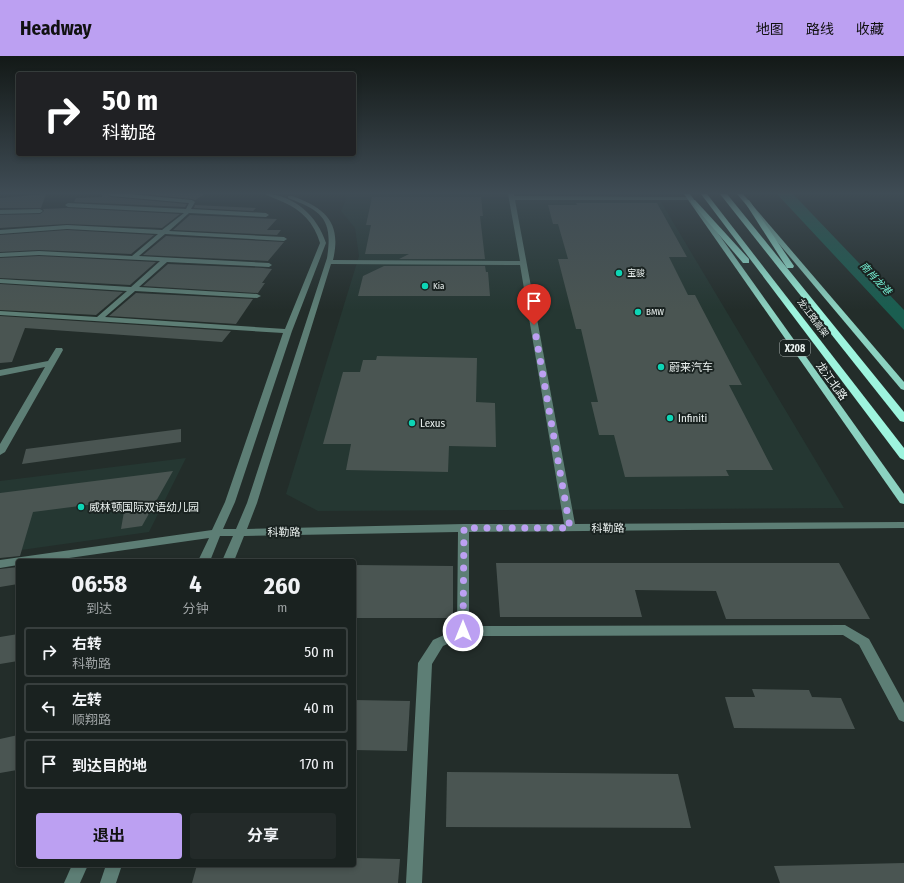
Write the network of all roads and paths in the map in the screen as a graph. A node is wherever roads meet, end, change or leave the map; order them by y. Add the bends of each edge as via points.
1 (165, 232) edge
2 (175, 233) edge
3 (321, 233) edge
4 (332, 233) edge
5 (518, 233) edge
6 (714, 233) edge
7 (721, 233) edge
8 (734, 233) edge
9 (754, 233) edge
10 (767, 233) edge
11 (773, 233) edge
12 (284, 239) dead end
13 (0, 255) edge
14 (134, 257) junction
15 (165, 260) junction
16 (329, 262) junction
17 (523, 263) junction
18 (269, 265) dead end
19 (0, 281) edge
20 (132, 289) junction
21 (257, 296) dead end
22 (0, 313) edge
23 (98, 320) junction
24 (288, 331) junction
25 (812, 335) junction
26 (836, 336) junction
27 (59, 350) dead end
28 (52, 362) junction
29 (0, 373) edge
30 (904, 387) edge
31 (904, 419) edge
32 (0, 452) edge
33 (904, 456) edge
34 (904, 501) edge
35 (904, 525) edge
36 (464, 528) junction
37 (570, 528) junction
38 (239, 532) junction
39 (216, 533) junction
40 (33, 559) edge
41 (205, 559) edge
42 (229, 559) edge
43 (16, 561) edge
44 (0, 564) edge
45 (463, 631) junction
46 (904, 716) edge
47 (79, 867) edge
48 (113, 867) edge
49 (72, 883) edge
50 (108, 883) edge
51 (414, 883) edge

1 - 14 street
2 - 12 street
3 - 24 street via 323,243
4 - 16 street via 334,242
5 - 17 street
6 - 34 main road, 龙江北路 / X208
7 - 25 highway
8 - 25 highway, 龙江路高架
9 - 26 highway, 龙江路高架
10 - 26 highway
11 - 30 main road
13 - 14 street via 39,253
14 - 15 street
15 - 18 street
15 - 20 street
16 - 17 street
16 - 38 street via 252,503
17 - 37 street
19 - 20 street
20 - 21 street
20 - 23 street
22 - 23 street
23 - 24 street
24 - 39 street via 230,502
25 - 33 highway, 龙江路高架
26 - 31 highway, 龙江路高架
27 - 28 street
28 - 29 street
28 - 32 street
35 - 37 street, 科勒路
36 - 37 street, 科勒路
36 - 38 street, 科勒路
36 - 45 street
38 - 39 street, 科勒路
38 - 42 street
39 - 40 street, 科勒路
39 - 41 street
43 - 44 street, 科勒路
45 - 46 street via 845,630 864,642
45 - 51 street via 438,643 425,663
47 - 49 street
48 - 50 street

